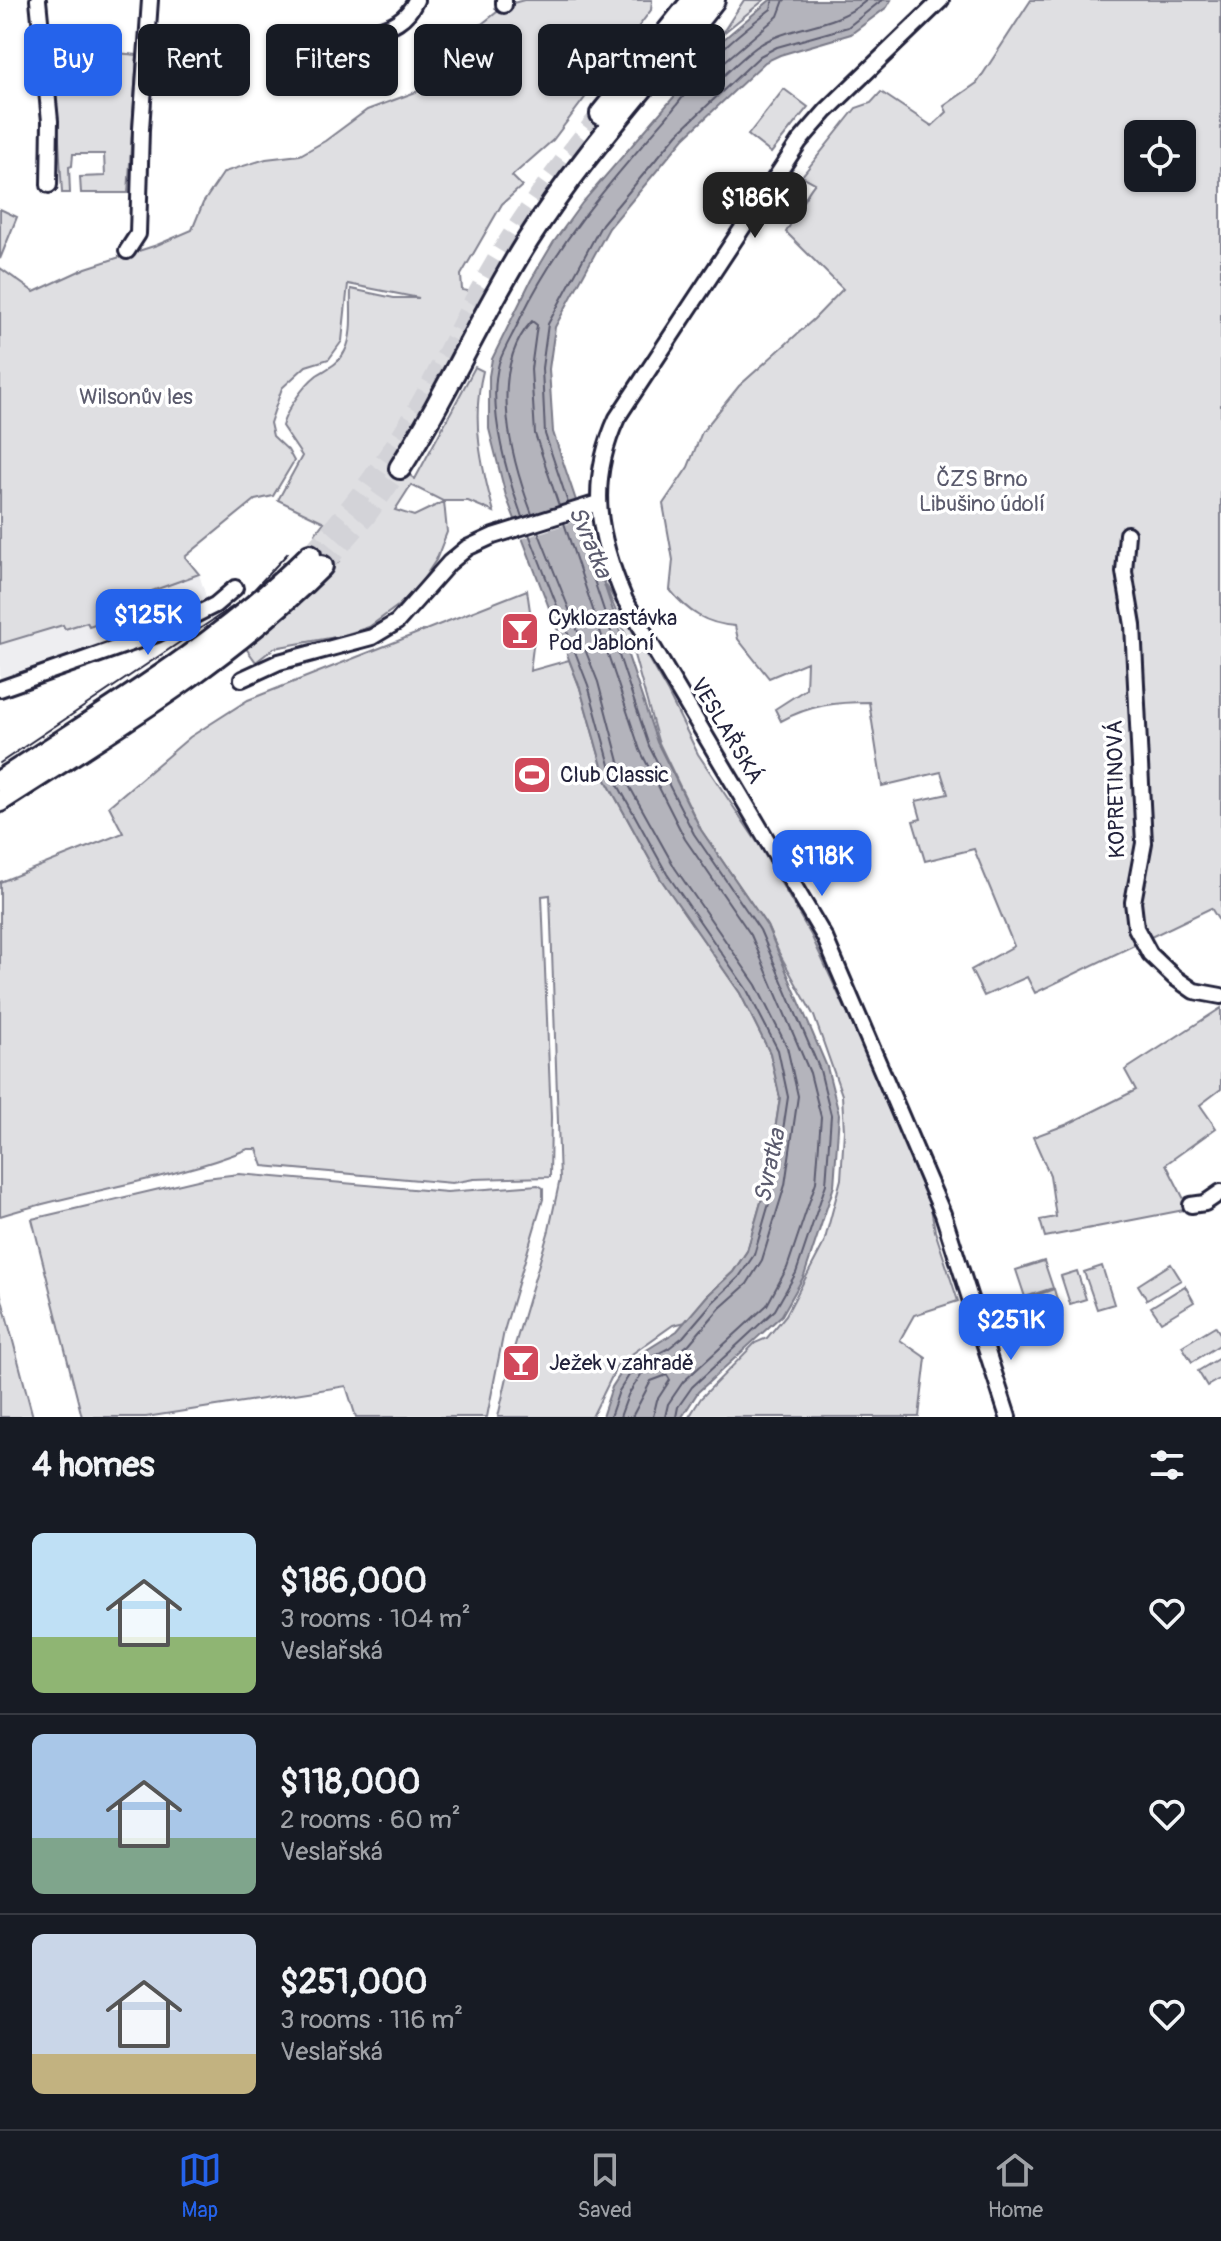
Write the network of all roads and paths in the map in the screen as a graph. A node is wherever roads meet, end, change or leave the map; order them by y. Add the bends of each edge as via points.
1 (38, 0) edge
2 (150, 0) edge
3 (416, 0) edge
4 (693, 0) edge
5 (714, 0) edge
6 (941, 0) edge
7 (396, 24) edge
8 (601, 114) tunnel mouth
9 (49, 185) dead end
10 (127, 251) dead end
11 (400, 468) tunnel mouth
12 (598, 503) junction
13 (1127, 534) dead end
14 (235, 588) dead end
15 (242, 679) dead end
16 (0, 689) edge
17 (0, 781) edge
18 (0, 801) edge
19 (1221, 996) edge
20 (1221, 1192) edge
21 (1191, 1205) dead end
22 (1008, 1417) edge

1 - 9 street via 50,121
2 - 10 street via 138,234
3 - 7 street
4 - 8 highway
5 - 11 highway via 529,239
6 - 12 street, VESLAŘSKÁ via 826,111 779,169 617,418 604,447
12 - 15 street via 483,540 457,555 397,622 372,637 279,662
12 - 22 street, VESLAŘSKÁ via 612,570 625,600 825,938 943,1214
13 - 19 street, KOPRETINOVÁ via 1124,572 1133,625 1144,843 1133,902 1136,928 1150,954 1174,977 1194,991
14 - 16 street via 215,605 157,634
17 - 18 highway via 211,640 316,560 280,607 199,671
20 - 21 street

